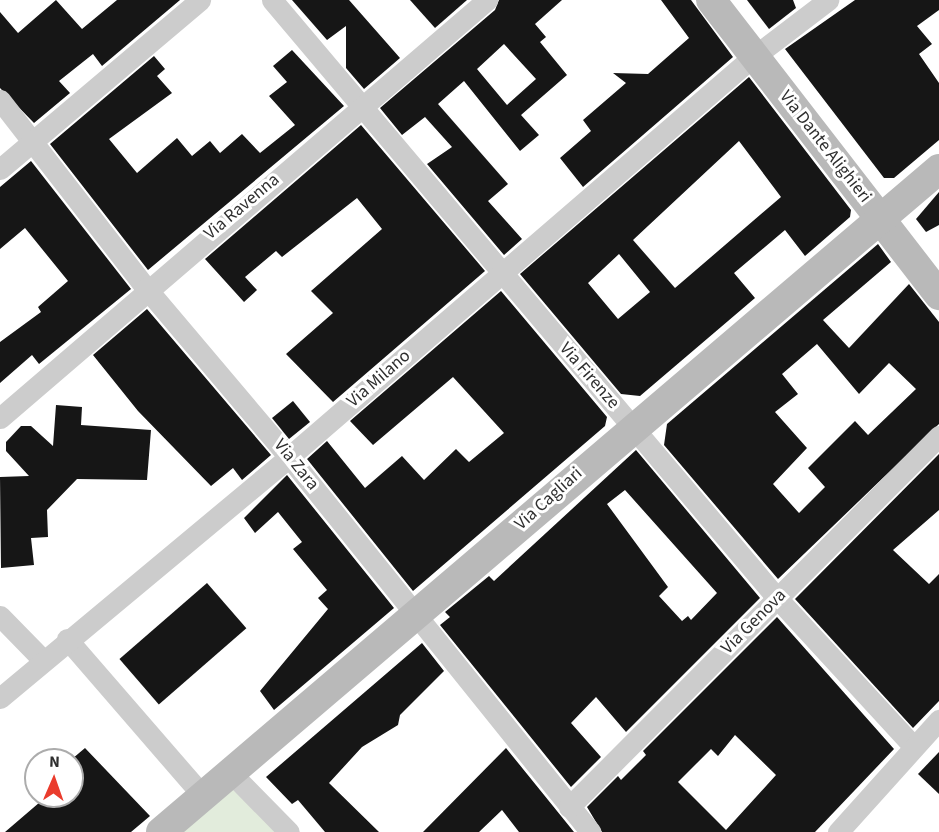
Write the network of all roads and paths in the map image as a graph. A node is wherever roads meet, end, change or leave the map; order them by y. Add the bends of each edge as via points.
1 (200, 0) edge
2 (272, 0) edge
3 (487, 0) edge
4 (711, 0) edge
5 (828, 0) edge
6 (754, 56) junction
7 (0, 100) edge
8 (362, 106) junction
9 (35, 140) junction
10 (0, 169) edge
11 (939, 169) edge
12 (881, 219) junction
13 (500, 273) junction
14 (146, 288) junction
15 (939, 295) edge
16 (0, 418) edge
17 (632, 425) junction
18 (939, 436) edge
19 (290, 457) junction
20 (777, 598) junction
21 (0, 615) edge
22 (417, 616) junction
23 (67, 639) junction
24 (43, 660) junction
25 (0, 698) edge
26 (939, 720) edge
27 (913, 746) junction
28 (232, 774) junction
29 (204, 797) junction
30 (569, 807) junction
31 (161, 832) edge
32 (288, 832) edge
33 (590, 832) edge
34 (838, 832) edge

1 - 9 street
2 - 8 street, Via Firenze
3 - 8 street, Via Ravenna
4 - 6 street, Via Dante Alighieri
5 - 6 street, Via Milano
6 - 12 street, Via Dante Alighieri
6 - 13 street, Via Milano
7 - 9 street, Via Zara
8 - 13 street, Via Firenze
8 - 14 street, Via Ravenna
9 - 10 street
9 - 14 street, Via Zara
11 - 12 street, Via Cagliari
12 - 15 street, Via Dante Alighieri
12 - 17 street, Via Cagliari
13 - 17 street, Via Firenze
13 - 19 street, Via Milano
14 - 16 street, Via Ravenna
14 - 19 street, Via Zara
17 - 20 street, Via Firenze
17 - 22 street, Via Cagliari
18 - 20 street, Via Genova
19 - 22 street, Via Zara
19 - 23 street, Via Milano
20 - 27 street, Via Firenze
20 - 30 street, Via Genova
21 - 24 street
22 - 28 street, Via Cagliari
22 - 30 street, Via Zara
23 - 24 street, Via Milano
23 - 29 street
24 - 25 street, Via Milano
26 - 27 street
27 - 34 street
28 - 29 street, Via Cagliari
28 - 32 street
29 - 31 street, Via Cagliari
30 - 33 street, Via Zara

